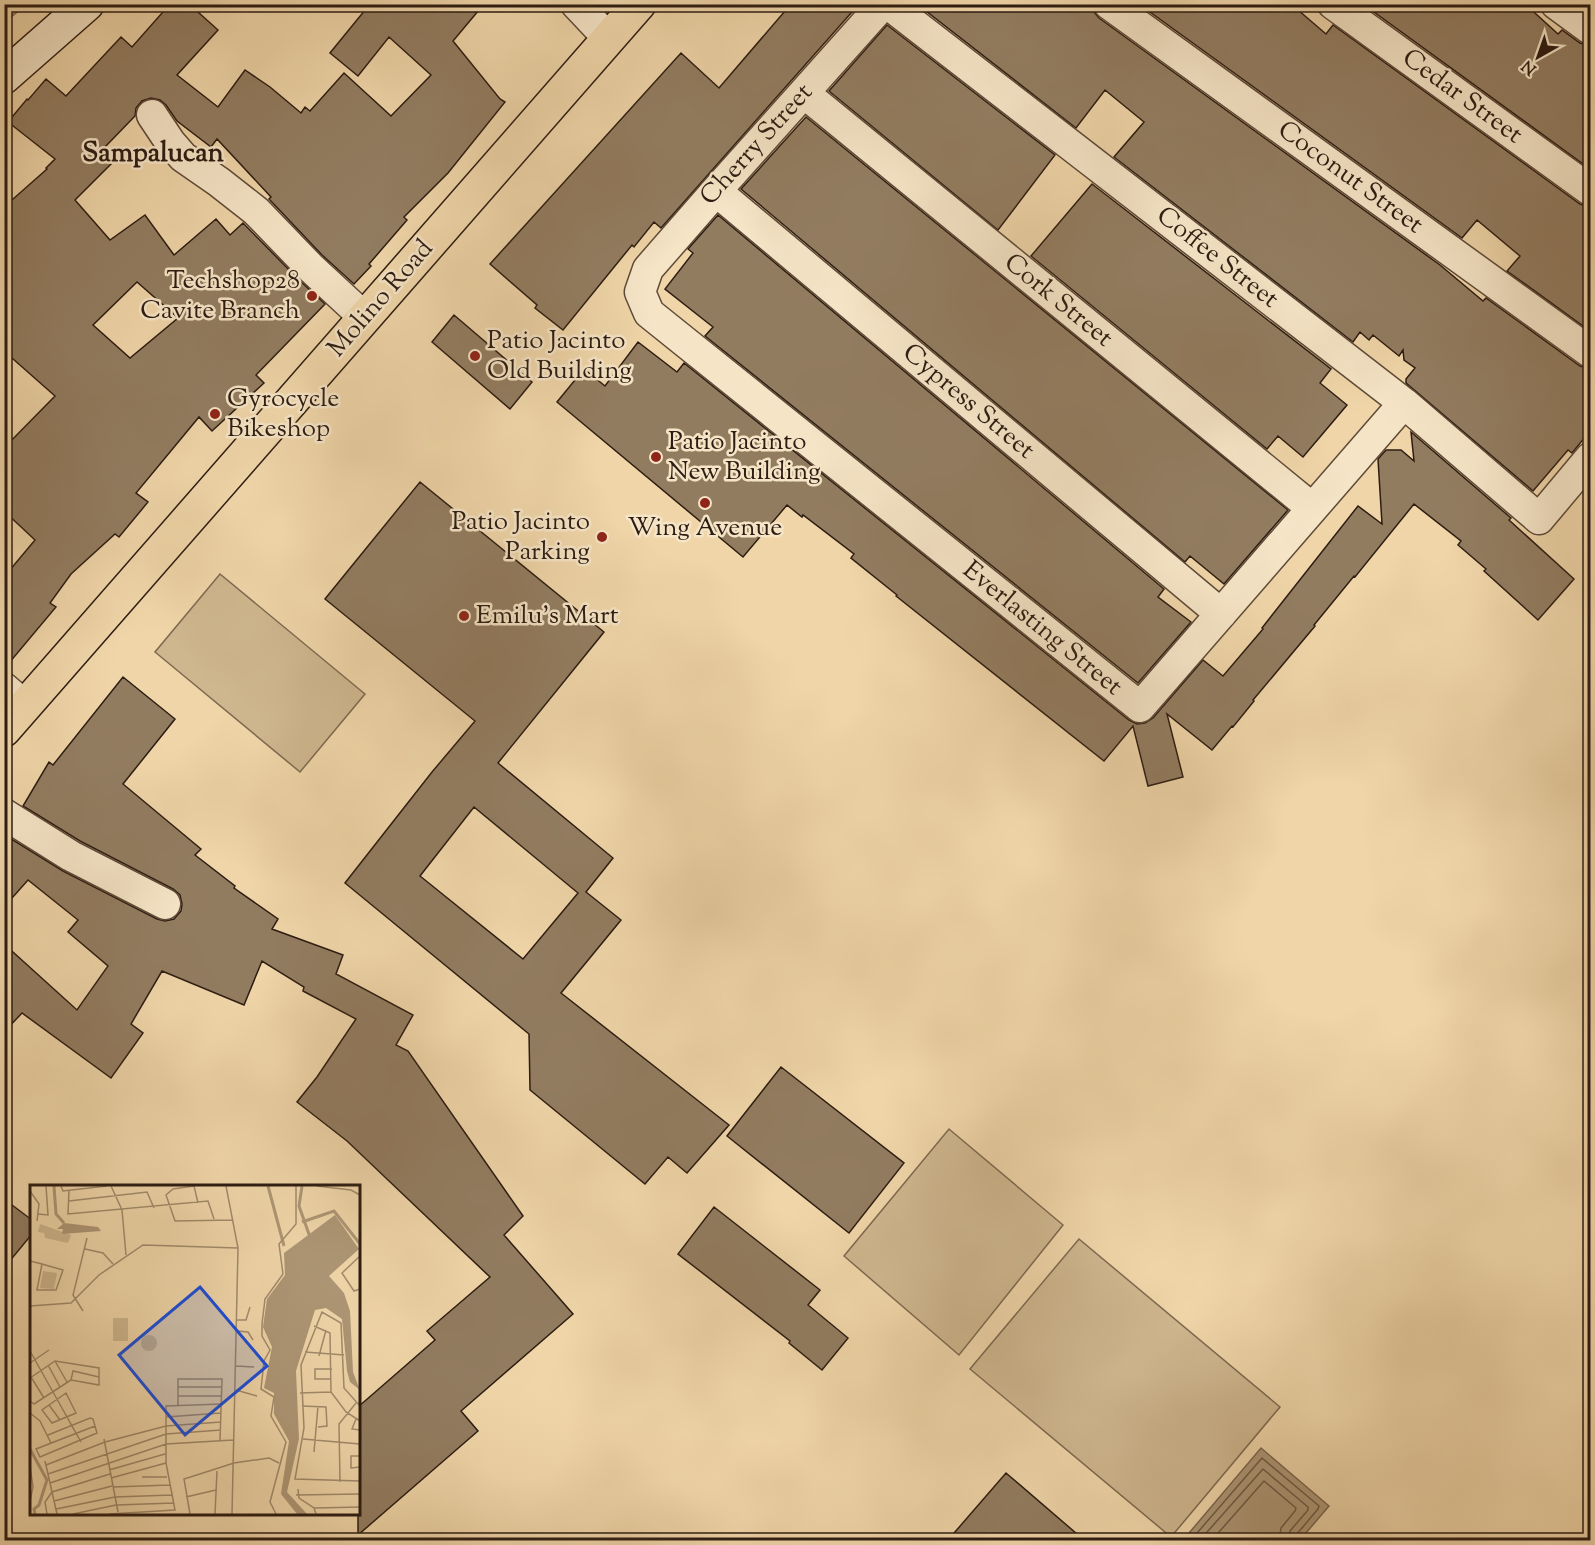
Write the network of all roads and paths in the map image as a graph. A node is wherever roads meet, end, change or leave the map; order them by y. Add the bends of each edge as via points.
1 (87, 4) edge
2 (576, 4) edge
3 (639, 4) edge
4 (883, 4) edge
5 (888, 4) edge
6 (1109, 4) edge
7 (1333, 4) edge
8 (1556, 4) edge
9 (1590, 29) edge
10 (609, 39) junction
11 (4, 77) edge
12 (804, 93) junction
13 (152, 115) dead end
14 (1590, 190) edge
15 (716, 191) junction
16 (640, 292) joint
17 (365, 318) junction
18 (1590, 352) edge
19 (1404, 403) junction
20 (1590, 458) edge
21 (1312, 508) junction
22 (1221, 614) junction
23 (11, 708) edge
24 (4, 814) edge
25 (165, 904) dead end

1 - 11 street
2 - 10 street
3 - 10 main road, Molino Road
4 - 12 street, Cherry Street
5 - 19 street, Coffee Street
6 - 18 street, Coconut Street
7 - 14 street, Cedar Street
8 - 9 street
10 - 17 main road, Molino Road
12 - 15 street, Cherry Street
12 - 21 street, Cork Street
13 - 17 street via 183,157 256,211
15 - 16 street, Cherry Street via 648,269
15 - 22 street, Cypress Street
16 - 22 street, Everlasting Street via 648,313 1140,707
17 - 23 main road, Molino Road
19 - 20 street, Coffee Street via 1539,519
19 - 21 street, Everlasting Street
21 - 22 street, Everlasting Street
24 - 25 street via 71,856

